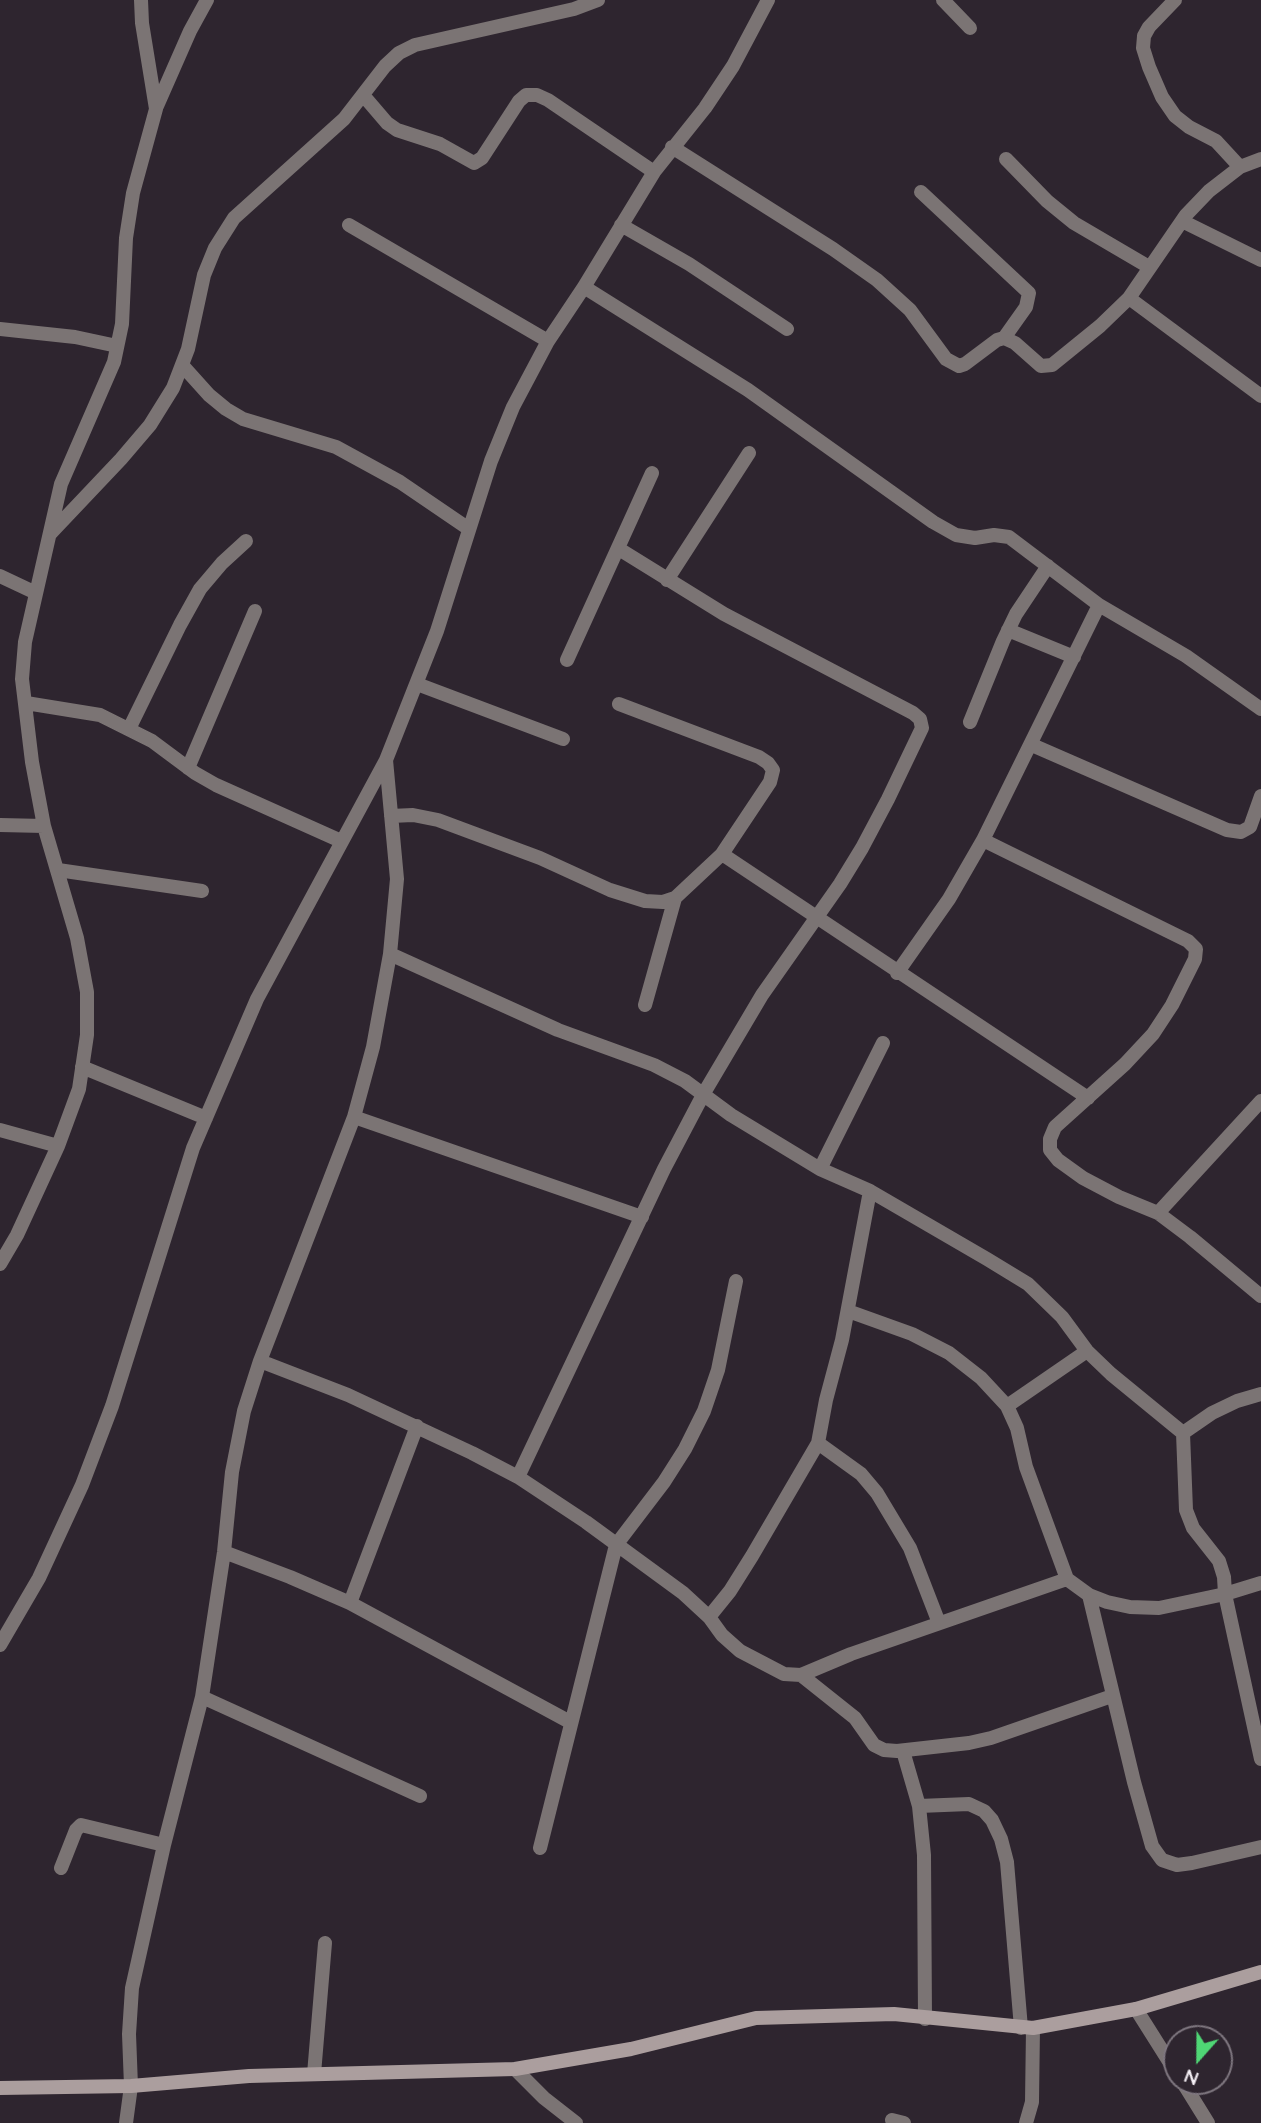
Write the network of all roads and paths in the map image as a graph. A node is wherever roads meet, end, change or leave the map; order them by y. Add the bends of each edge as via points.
1 (141, 0) edge
2 (207, 0) edge
3 (598, 0) edge
4 (768, 0) edge
5 (943, 0) edge
6 (1175, 0) edge
7 (970, 28) dead end
8 (363, 95) junction
9 (156, 109) junction
10 (672, 147) junction
11 (1006, 159) dead end
12 (1261, 159) edge
13 (1240, 167) junction
14 (654, 172) junction
15 (920, 192) dead end
16 (1182, 220) junction
17 (349, 225) dead end
18 (621, 225) junction
19 (1261, 260) edge
20 (1149, 267) junction
21 (584, 288) junction
22 (1129, 298) junction
23 (787, 328) dead end
24 (0, 329) edge
25 (1004, 338) junction
26 (548, 341) junction
27 (117, 346) junction
28 (182, 365) junction
29 (1261, 396) edge
30 (750, 453) dead end
31 (652, 473) dead end
32 (469, 529) junction
33 (50, 534) junction
34 (246, 541) dead end
35 (619, 549) junction
36 (1048, 566) junction
37 (0, 576) edge
38 (667, 580) junction
39 (36, 593) junction
40 (1100, 605) junction
41 (255, 611) dead end
42 (1008, 630) junction
43 (1074, 657) junction
44 (567, 660) dead end
45 (416, 684) junction
46 (26, 702) junction
47 (619, 704) dead end
48 (1261, 709) edge
49 (970, 722) dead end
50 (129, 729) junction
51 (563, 739) dead end
52 (1032, 745) junction
53 (386, 760) junction
54 (188, 768) junction
55 (1261, 796) edge
56 (391, 816) junction
57 (0, 825) edge
58 (44, 826) junction
59 (983, 840) junction
60 (341, 841) junction
61 (722, 854) junction
62 (58, 870) junction
63 (202, 891) dead end
64 (675, 898) junction
65 (816, 918) junction
66 (390, 954) junction
67 (897, 973) junction
68 (645, 1005) dead end
69 (883, 1042) dead end
70 (82, 1067) junction
71 (704, 1093) junction
72 (1088, 1098) junction
73 (1261, 1101) edge
74 (354, 1117) junction
75 (206, 1118) junction
76 (0, 1130) edge
77 (58, 1146) junction
78 (820, 1169) junction
79 (870, 1191) junction
80 (1158, 1213) junction
81 (642, 1217) junction
82 (0, 1264) edge
83 (736, 1281) dead end
84 (1261, 1296) edge
85 (848, 1311) junction
86 (1087, 1351) junction
87 (260, 1361) junction
88 (1261, 1394) edge
89 (1007, 1406) junction
90 (417, 1426) junction
91 (1183, 1433) junction
92 (818, 1443) junction
93 (518, 1477) junction
94 (616, 1545) junction
95 (224, 1552) junction
96 (1067, 1579) junction
97 (1261, 1583) edge
98 (1225, 1594) junction
99 (1089, 1595) junction
100 (350, 1603) junction
101 (709, 1617) junction
102 (939, 1623) junction
103 (0, 1645) edge
104 (801, 1675) junction
105 (1112, 1696) junction
106 (202, 1697) junction
107 (570, 1722) junction
108 (1258, 1723) edge
109 (903, 1751) junction
110 (1261, 1759) edge
111 (420, 1796) dead end
112 (919, 1806) junction
113 (164, 1845) junction
114 (1261, 1847) edge
115 (540, 1848) dead end
116 (61, 1868) dead end
117 (325, 1943) dead end
118 (1261, 1972) edge
119 (1136, 2009) junction
120 (925, 2019) junction
121 (1027, 2028) junction
122 (1163, 2052) edge
123 (514, 2069) junction
124 (314, 2074) junction
125 (131, 2085) junction
126 (0, 2088) edge
127 (1191, 2095) edge
128 (126, 2123) edge
129 (576, 2123) edge
130 (1026, 2123) edge
131 (1208, 2123) edge

1 - 9 street
2 - 9 street
3 - 8 street via 415,45 385,66
4 - 10 street via 733,66
5 - 7 street
6 - 13 street via 1144,36 1149,67 1175,116 1216,141
8 - 14 street via 397,130 440,144 474,163 482,158 519,101 537,95
8 - 28 street via 316,146 234,218 204,275
9 - 27 street via 133,193
10 - 14 street
10 - 25 street via 877,280 910,310 952,364 965,364
11 - 20 street via 1074,223
12 - 13 street
13 - 16 street
14 - 18 street
15 - 25 street via 1029,293 1026,307
16 - 19 street
16 - 20 street
17 - 26 street
18 - 21 street
18 - 23 street
20 - 22 street
21 - 26 street
21 - 36 street via 748,390 933,522 956,535 1009,537
22 - 25 street via 1052,365 1041,366
22 - 29 street
24 - 27 street
26 - 32 street via 513,407
27 - 33 street via 97,405 61,484
28 - 32 street via 209,395 243,419 336,447 400,482
28 - 33 street via 150,425
30 - 38 street
31 - 35 street
32 - 45 street
33 - 39 street
34 - 50 street via 200,589
35 - 38 street
35 - 44 street
36 - 40 street
36 - 42 street
37 - 39 street
38 - 65 street via 920,719 919,738 888,799
39 - 46 street via 25,642 22,679
40 - 43 street
40 - 48 street via 1186,656
41 - 54 street
42 - 43 street
42 - 49 street
43 - 52 street
45 - 51 street
45 - 53 street
46 - 50 street via 100,715
46 - 58 street
47 - 61 street via 759,757 773,770 770,782
50 - 54 street
52 - 55 street via 1227,831 1250,827
52 - 59 street
53 - 56 street
53 - 60 street
54 - 60 street
56 - 64 street via 438,820 645,901
56 - 66 street via 397,879
57 - 58 street
58 - 62 street
59 - 67 street
59 - 72 street via 1196,949 1172,1005 1153,1034
60 - 75 street via 257,999
61 - 64 street
61 - 65 street
62 - 63 street
62 - 70 street via 87,992
64 - 68 street
65 - 67 street
65 - 71 street via 762,995
66 - 71 street via 558,1030 654,1065
66 - 74 street
67 - 72 street
69 - 78 street
70 - 75 street
70 - 77 street via 79,1089
71 - 78 street via 731,1115
71 - 81 street
72 - 80 street via 1055,1127 1050,1150 1083,1178
73 - 80 street
74 - 81 street
74 - 87 street
75 - 103 street via 82,1485 39,1577
76 - 77 street
77 - 82 street
78 - 79 street
79 - 85 street
79 - 86 street via 1028,1284 1062,1317
80 - 84 street
81 - 93 street
83 - 94 street via 719,1370 704,1412 664,1482
85 - 89 street via 949,1353
85 - 92 street
86 - 89 street
86 - 91 street
87 - 90 street
87 - 95 street via 232,1472
88 - 91 street via 1212,1413
89 - 96 street
90 - 93 street
90 - 100 street
91 - 98 street via 1186,1510 1193,1528 1219,1561
92 - 101 street via 752,1556
92 - 102 street via 861,1474 877,1493 910,1548
93 - 94 street
94 - 101 street
94 - 107 street
95 - 100 street
95 - 106 street
96 - 99 street
96 - 102 street
97 - 98 street
98 - 99 street via 1159,1608 1130,1607
98 - 108 street
99 - 105 street
100 - 107 street
101 - 104 street via 740,1651 785,1674
102 - 104 street
104 - 109 street via 855,1718 874,1745
105 - 109 street via 969,1744
105 - 114 street via 1152,1846 1162,1860 1177,1865
106 - 111 street
106 - 113 street
107 - 115 street
108 - 110 street
109 - 112 street
112 - 120 street
112 - 121 street via 969,1804 984,1811 1002,1839
113 - 116 street via 81,1825
113 - 125 street via 132,1988
117 - 124 street
118 - 119 main road
119 - 121 main road
119 - 122 street
120 - 121 main road
120 - 123 main road via 894,2014 757,2018 631,2049
121 - 130 street via 1032,2102
123 - 124 main road
123 - 129 street
124 - 125 main road
125 - 126 main road
125 - 128 street
127 - 131 street

